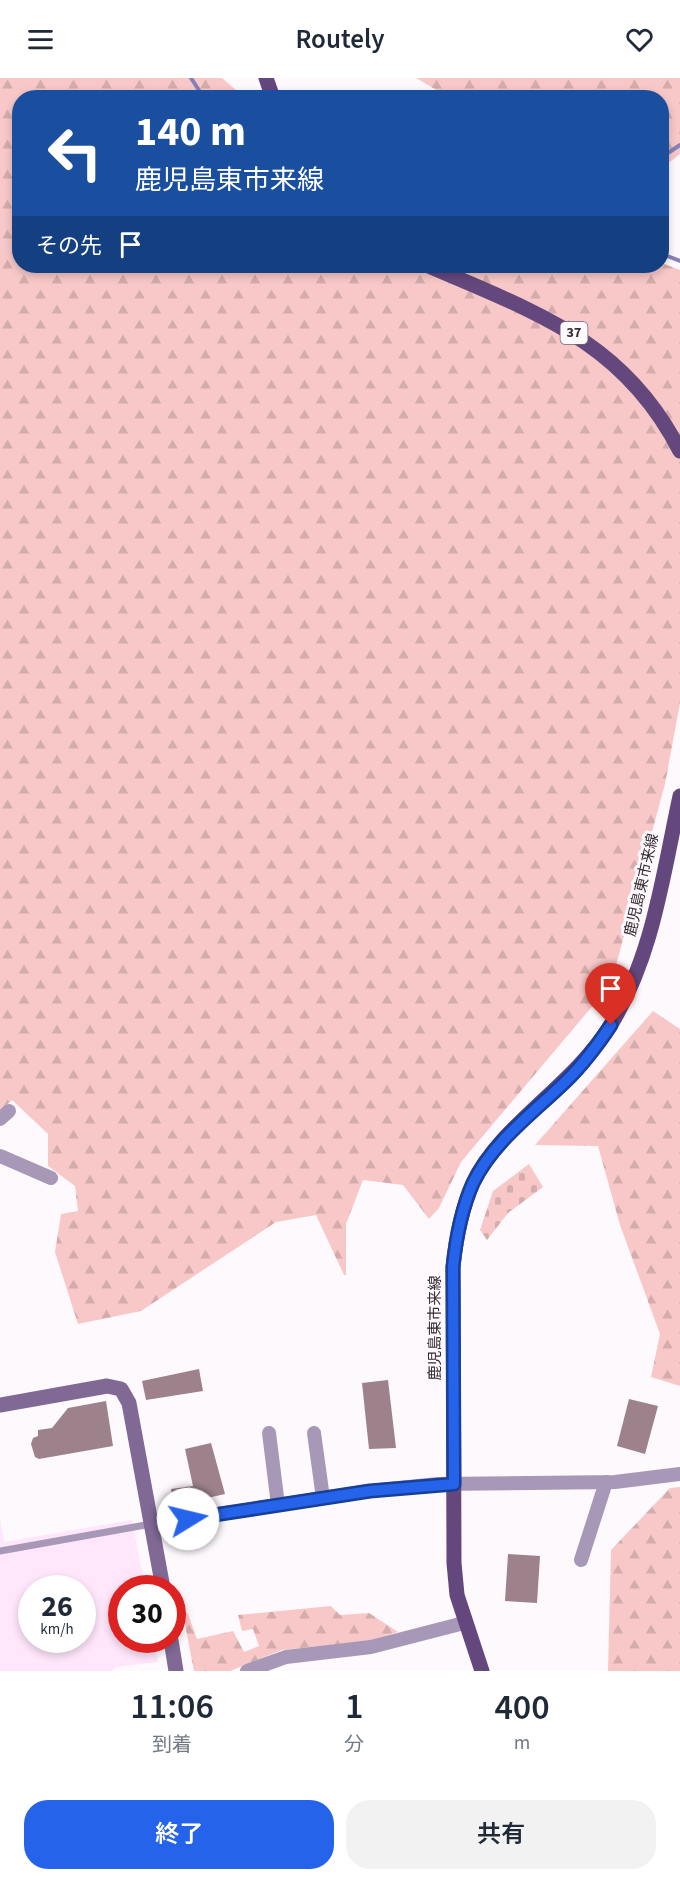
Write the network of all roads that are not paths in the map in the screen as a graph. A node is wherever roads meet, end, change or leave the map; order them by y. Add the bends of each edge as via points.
1 (445, 273) edge
2 (680, 451) edge
3 (680, 796) edge
4 (0, 1156) edge
5 (51, 1178) dead end
6 (0, 1405) edge
7 (269, 1433) dead end
8 (314, 1433) dead end
9 (680, 1474) edge
10 (606, 1482) junction
11 (454, 1484) junction
12 (322, 1498) junction
13 (278, 1505) junction
14 (153, 1524) junction
15 (0, 1551) edge
16 (580, 1560) dead end
17 (161, 1575) edge
18 (464, 1623) junction
19 (173, 1653) edge
20 (176, 1671) edge
21 (247, 1671) edge
22 (482, 1671) edge

1 - 2 main road, 37 via 551,320 585,341 644,396
3 - 11 main road, 鹿児島東市来線 via 652,928 627,996 592,1054 488,1159 463,1210 453,1267
4 - 5 street
6 - 14 street via 107,1386 121,1389 129,1403
7 - 13 street
8 - 12 street
9 - 10 street
10 - 11 street
10 - 16 street
11 - 12 street
11 - 18 main road, 鹿児島東市来線 via 457,1595
12 - 13 street
13 - 14 street
14 - 15 lane
14 - 17 street
18 - 21 street via 371,1647 286,1657
18 - 22 main road, 鹿児島東市来線
19 - 20 street

